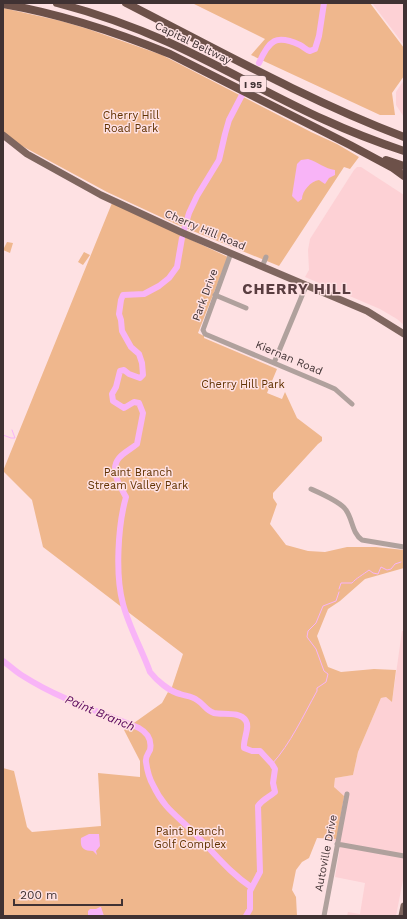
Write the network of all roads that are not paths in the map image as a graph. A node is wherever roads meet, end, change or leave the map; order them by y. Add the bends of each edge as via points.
1 (56, 3) edge
2 (126, 3) edge
3 (3, 4) edge
4 (3, 135) edge
5 (404, 135) edge
6 (350, 145) junction
7 (404, 151) edge
8 (404, 166) edge
9 (404, 176) edge
10 (231, 253) junction
11 (266, 257) dead end
12 (262, 267) junction
13 (306, 286) junction
14 (216, 295) junction
15 (246, 308) dead end
16 (404, 334) edge
17 (214, 338) joint
18 (274, 363) junction
19 (352, 404) dead end
20 (312, 489) dead end
21 (404, 547) edge
22 (347, 794) dead end
23 (337, 844) junction
24 (404, 856) edge
25 (404, 906) edge
26 (324, 916) edge
27 (402, 916) edge

1 - 7 highway, Capital Beltway / I 95 via 141,30 325,120
2 - 5 highway, Capital Beltway / I 95 via 298,92 381,128
3 - 6 highway via 75,21 146,45 200,69
4 - 10 main road, Cherry Hill Road via 27,154 101,195
6 - 8 highway
6 - 9 highway
10 - 12 main road, Cherry Hill Road
10 - 14 street, Park Drive
11 - 12 street
12 - 13 main road, Cherry Hill Road
13 - 16 main road, Cherry Hill Road via 367,311
13 - 18 street
14 - 15 street
14 - 17 street, Park Drive via 203,330 205,334
17 - 18 street, Kiernan Road
18 - 19 street, Kiernan Road via 335,389
20 - 21 street via 346,509 358,537 362,540
22 - 23 street, Autoville Drive
23 - 24 street
23 - 26 street, Autoville Drive
25 - 27 main road

